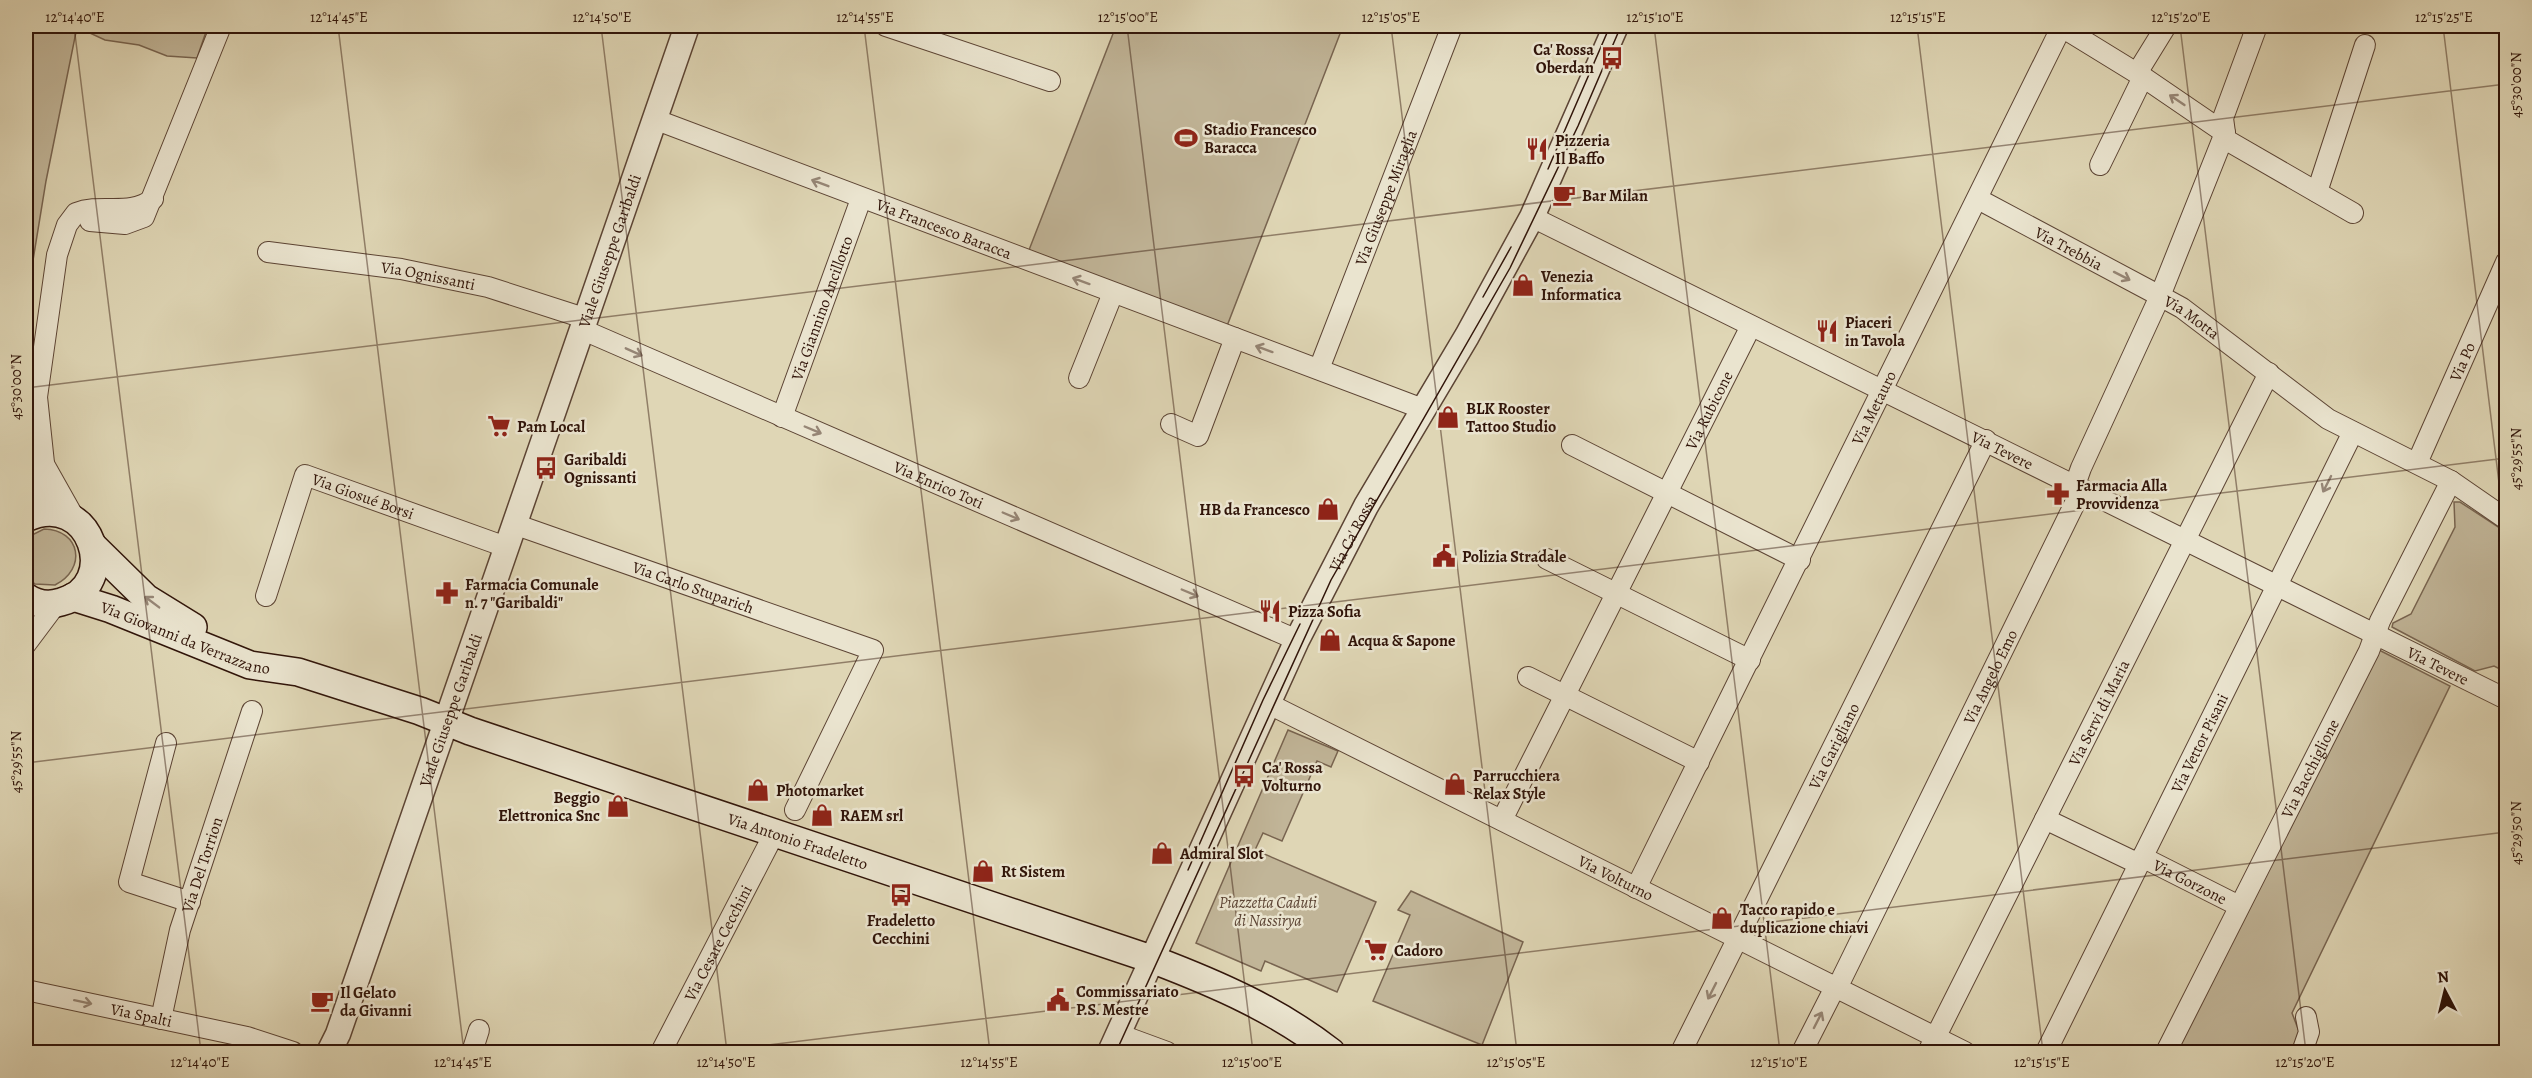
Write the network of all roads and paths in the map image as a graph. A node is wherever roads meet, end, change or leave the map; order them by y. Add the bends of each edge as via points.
1 (221, 26) edge
2 (687, 26) edge
3 (886, 26) edge
4 (1452, 26) edge
5 (1616, 26) edge
6 (2061, 26) edge
7 (2166, 26) edge
8 (2257, 26) edge
9 (2365, 45) dead end
10 (2140, 75) junction
11 (1050, 81) dead end
12 (654, 119) junction
13 (2224, 136) junction
14 (2100, 165) dead end
15 (2317, 192) junction
16 (861, 199) junction
17 (1978, 200) junction
18 (2353, 213) dead end
19 (1532, 217) junction
20 (268, 252) dead end
21 (2506, 262) edge
22 (1113, 293) junction
23 (2160, 296) junction
24 (582, 323) junction
25 (1750, 326) junction
26 (1235, 338) junction
27 (1319, 369) junction
28 (2269, 373) junction
29 (1079, 378) dead end
30 (1883, 391) junction
31 (1423, 409) junction
32 (782, 417) junction
33 (1171, 424) dead end
34 (2353, 432) junction
35 (1986, 440) junction
36 (1572, 445) dead end
37 (2417, 462) junction
38 (44, 463) junction
39 (2451, 481) junction
40 (2075, 485) junction
41 (1667, 493) junction
42 (30, 516) edge
43 (2506, 519) edge
44 (76, 520) junction
45 (514, 524) junction
46 (2183, 540) junction
47 (94, 547) junction
48 (507, 548) junction
49 (1547, 559) dead end
50 (1800, 560) junction
51 (2275, 586) junction
52 (1616, 593) junction
53 (266, 596) dead end
54 (26, 597) edge
55 (65, 601) junction
56 (26, 634) edge
57 (2375, 634) junction
58 (1297, 640) junction
59 (1750, 660) junction
60 (298, 672) junction
61 (1528, 677) dead end
62 (1564, 696) junction
63 (2506, 699) edge
64 (1267, 703) junction
65 (252, 711) dead end
66 (444, 721) junction
67 (166, 743) dead end
68 (1699, 762) junction
69 (795, 810) dead end
70 (2045, 819) junction
71 (1502, 820) junction
72 (774, 834) junction
73 (2141, 860) junction
74 (1636, 888) junction
75 (190, 902) junction
76 (2239, 906) junction
77 (1738, 939) junction
78 (1154, 960) junction
79 (1835, 987) junction
80 (26, 990) edge
81 (2306, 1017) dead end
82 (161, 1019) junction
83 (479, 1030) dead end
84 (1114, 1043) edge
85 (1932, 1045) edge
86 (293, 1053) edge
87 (329, 1053) edge
88 (472, 1053) edge
89 (661, 1053) edge
90 (1167, 1053) edge
91 (1331, 1053) edge
92 (1681, 1053) edge
93 (1802, 1053) edge
94 (1965, 1053) edge
95 (2046, 1053) edge
96 (2166, 1053) edge
97 (2302, 1053) edge

1 - 38 street via 144,217 125,224 87,221 67,225 57,255 37,397
2 - 12 street, Viale Giuseppe Garibaldi
3 - 11 street
4 - 27 street, Via Giuseppe Miraglia
5 - 19 street, Via Ca' Rossa
6 - 10 street
6 - 17 street, Via Metauro
7 - 10 street
8 - 13 street, Via Motta via 2223,118
9 - 15 street
13 -> 10 street
10 - 14 street
16 -> 12 street, Via Francesco Baracca
12 - 24 street, Viale Giuseppe Garibaldi
13 - 15 street
13 - 23 street, Via Motta
15 - 18 street
22 -> 16 street, Via Francesco Baracca
16 - 32 street, Via Giannino Ancillotto
17 -> 23 street, Via Trebbia
17 - 30 street, Via Metauro
19 - 25 street, Via Tevere
19 - 31 street, Via Ca' Rossa
20 - 24 street, Via Ognissanti via 422,273 488,287
21 - 37 street, Via Po
22 - 26 street, Via Francesco Baracca
22 - 29 street
23 - 28 street, Via Motta
23 - 40 street, Via Angelo Emo
24 -> 32 street, Via Enrico Toti
24 - 45 street, Viale Giuseppe Garibaldi
25 - 30 street, Via Tevere
25 - 41 street, Via Rubicone
27 -> 26 street, Via Francesco Baracca
26 - 33 street via 1198,436
27 - 31 street, Via Francesco Baracca
28 - 34 street, Via Motta via 2328,419
28 - 46 street, Via Servi di Maria
30 - 35 street, Via Tevere
30 - 50 street, Via Metauro
31 - 58 street, Via Ca' Rossa via 1366,506
32 -> 58 street, Via Enrico Toti
34 - 37 street, Via Motta
34 -> 51 street, Via Vettor Pisani
35 - 40 street, Via Tevere
35 - 77 street, Via Garigliano
36 - 41 street
37 - 39 street, Via Motta
38 - 42 street via 44,496
38 - 44 street
39 - 43 street, Via Motta
39 - 57 street, Via Bacchiglione
40 - 46 street, Via Tevere
40 - 79 street, Via Angelo Emo via 2076,501
41 - 50 street
41 - 52 street, Via Rubicone
42 - 44 main road via 48,512
44 - 47 main road, Via Giovanni da Verrazzano
45 - 48 street, Viale Giuseppe Garibaldi
45 - 69 street, Via Carlo Stuparich via 873,650
46 - 51 street, Via Tevere
46 - 70 street, Via Servi di Maria
47 - 55 main road via 92,576
60 -> 47 main road, Via Giovanni da Verrazzano via 167,613 128,583
48 - 53 street, Via Giosué Borsi via 305,475
48 - 66 street, Viale Giuseppe Garibaldi
49 - 52 street
50 - 59 street, Via Metauro
51 - 57 street, Via Tevere
51 - 73 street, Via Vettor Pisani
52 - 59 street
52 - 62 street, Via Rubicone
54 - 55 main road, Via Giovanni da Verrazzano via 43,604
55 - 56 street
55 - 60 main road, Via Giovanni da Verrazzano via 111,609 250,665
57 - 63 street, Via Tevere
57 - 76 street, Via Bacchiglione
58 - 64 street, Via Ca' Rossa
59 - 68 street, Via Metauro
60 - 66 main road, Via Giovanni da Verrazzano
61 - 62 street
62 - 68 street
62 - 71 street, Via Rubicone
64 - 71 street, Via Volturno
64 - 78 street, Via Ca' Rossa
65 - 75 street, Via Del Torrion
66 - 72 main road, Via Antonio Fradeletto
66 - 87 street, Viale Giuseppe Garibaldi
67 - 75 street via 129,882
68 - 74 street, Via Metauro
70 - 73 street, Via Gorzone
70 - 85 street, Via Servi di Maria
71 - 74 street, Via Volturno
72 - 78 main road, Via Antonio Fradeletto
72 - 89 street, Via Cesare Cecchini
73 - 76 street, Via Gorzone
73 - 95 street, Via Vettor Pisani
74 - 77 street, Via Volturno
75 - 82 street, Via Del Torrion
76 - 96 street, Via Bacchiglione
77 - 79 street, Via Volturno
77 -> 92 street, Via Garigliano
78 - 84 street, Via Ca' Rossa
78 - 91 main road, Via Antonio Fradeletto via 1252,1000 1297,1026
79 - 85 street, Via Volturno
93 -> 79 street, Via Angelo Emo
80 -> 82 street, Via Spalti
81 - 97 street via 2309,1032
82 - 86 street, Via Spalti via 247,1037
83 - 88 street
84 - 90 street
85 - 94 street, Via Volturno

